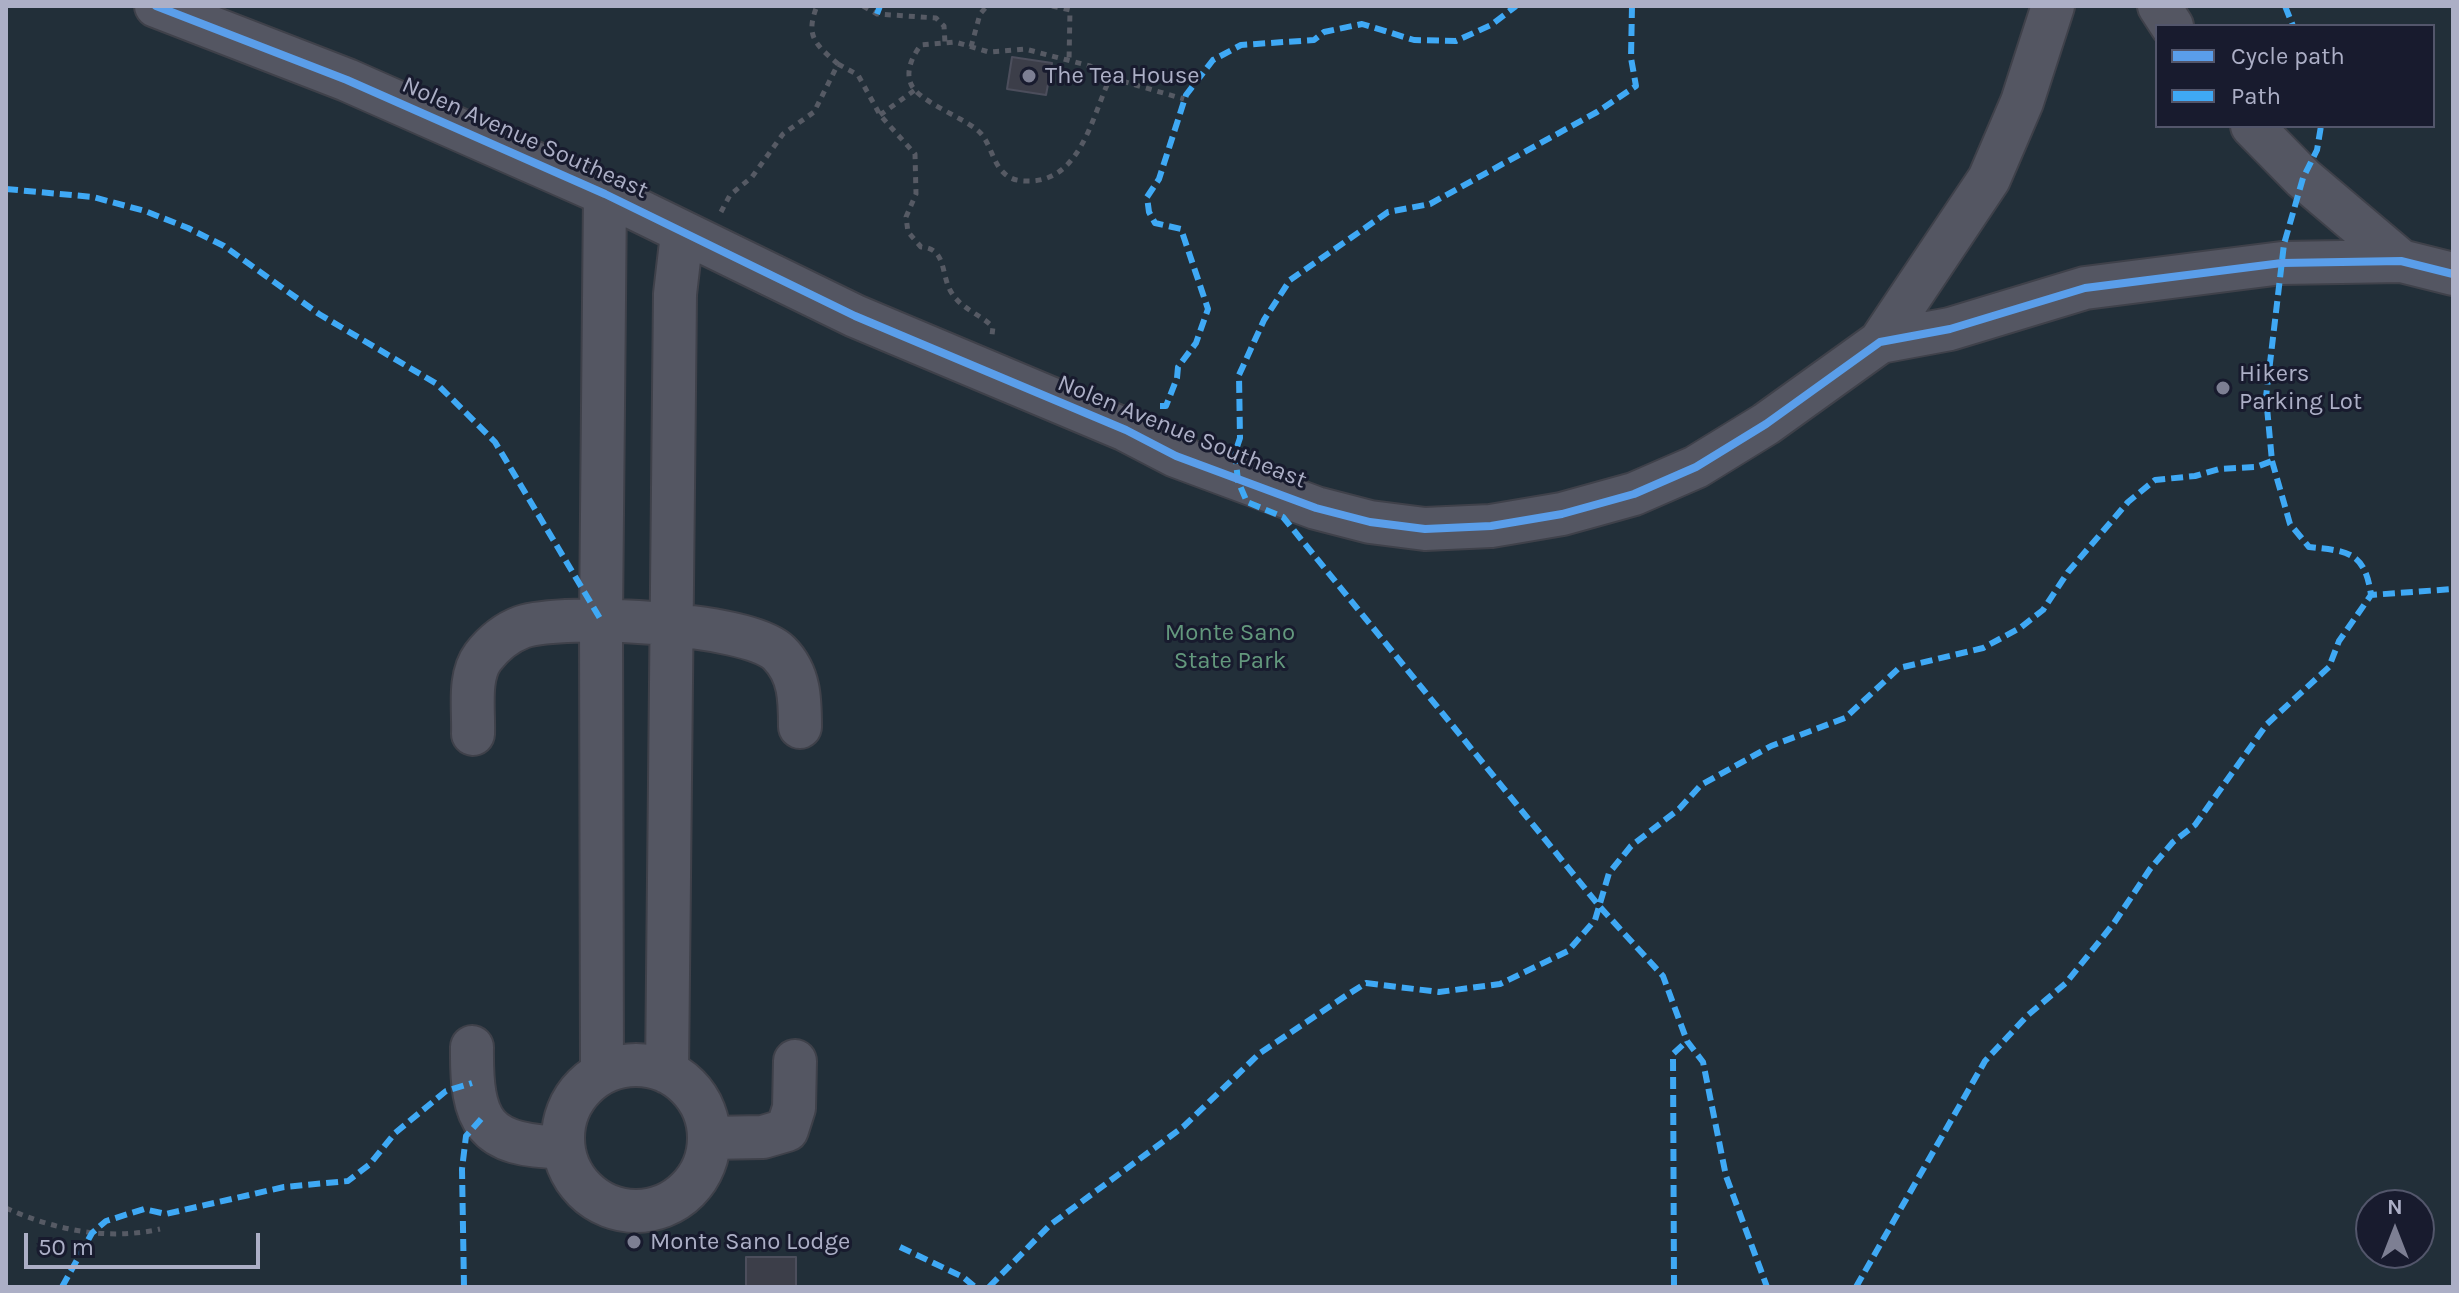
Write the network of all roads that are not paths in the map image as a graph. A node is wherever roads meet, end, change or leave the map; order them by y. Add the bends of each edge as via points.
1 (156, 6) edge
2 (2053, 6) edge
3 (2159, 6) edge
4 (2171, 24) edge
5 (2254, 128) edge
6 (605, 194) junction
7 (695, 240) junction
8 (2401, 261) junction
9 (2453, 274) edge
10 (1880, 342) junction
11 (601, 620) junction
12 (671, 626) junction
13 (800, 727) dead end
14 (473, 734) dead end
15 (472, 1047) dead end
16 (795, 1061) dead end
17 (667, 1072) junction
18 (602, 1073) junction
19 (710, 1138) junction
20 (563, 1147) junction

1 - 6 street, Nolen Avenue Southeast via 347,80
2 - 10 street, Nolen Avenue Southeast via 2022,102 1989,179
3 - 4 street
5 - 8 street via 2303,178
6 - 7 street, Nolen Avenue Southeast
6 - 11 street
7 - 10 street, Nolen Avenue Southeast via 962,363 1238,481 1357,519 1425,529 1491,526 1634,494 1719,453
7 - 12 street via 675,294
8 - 9 street, Nolen Avenue Southeast
8 - 10 street, Nolen Avenue Southeast via 2282,263 2166,275 2085,288 1950,329
11 - 12 street
11 - 14 street via 522,627 497,642 474,675
11 - 18 street
12 - 13 street via 723,632 778,651 800,691
12 - 17 street
15 - 20 street via 472,1093 486,1124 524,1145
16 - 19 street via 794,1108 787,1130 763,1137
17 - 18 street via 634,1065
17 - 19 street via 696,1096
18 - 20 street via 583,1088 569,1110
19 - 20 street via 706,1163 691,1188 670,1203 642,1211 612,1208 587,1192 569,1169

